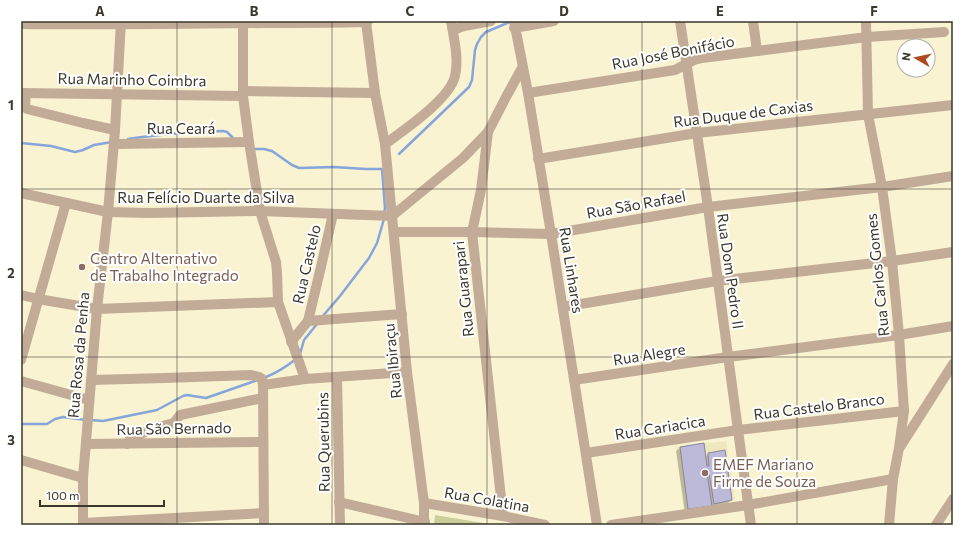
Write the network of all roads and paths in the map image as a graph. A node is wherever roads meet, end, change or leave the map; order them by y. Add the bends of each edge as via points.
1 (491, 21) edge
2 (554, 21) edge
3 (680, 21) edge
4 (753, 21) edge
5 (866, 21) edge
6 (243, 22) edge
7 (366, 22) edge
8 (121, 23) edge
9 (21, 24) edge
10 (514, 24) edge
11 (452, 26) edge
12 (944, 32) dead end
13 (867, 37) junction
14 (757, 51) junction
15 (686, 64) junction
16 (522, 68) junction
17 (24, 93) edge
18 (243, 93) junction
19 (528, 93) junction
20 (117, 94) junction
21 (375, 94) junction
22 (953, 105) edge
23 (868, 114) junction
24 (115, 130) junction
25 (488, 132) junction
26 (697, 133) junction
27 (249, 142) junction
28 (114, 144) junction
29 (386, 144) junction
30 (538, 159) junction
31 (953, 176) edge
32 (882, 187) junction
33 (21, 193) edge
34 (66, 203) junction
35 (708, 207) junction
36 (260, 211) junction
37 (108, 212) junction
38 (333, 214) junction
39 (392, 216) junction
40 (394, 232) junction
41 (472, 232) junction
42 (551, 234) junction
43 (953, 252) edge
44 (892, 261) junction
45 (717, 281) junction
46 (21, 295) edge
47 (38, 299) junction
48 (278, 302) junction
49 (563, 307) junction
50 (97, 309) junction
51 (402, 314) junction
52 (308, 321) junction
53 (953, 326) edge
54 (899, 335) junction
55 (291, 342) junction
56 (728, 357) junction
57 (21, 360) edge
58 (953, 364) edge
59 (407, 372) junction
60 (337, 377) junction
61 (305, 379) junction
62 (91, 380) junction
63 (574, 380) junction
64 (21, 381) edge
65 (263, 382) junction
66 (263, 398) junction
67 (89, 400) junction
68 (904, 411) junction
69 (738, 430) junction
70 (263, 442) junction
71 (86, 444) junction
72 (127, 444) junction
73 (899, 448) junction
74 (586, 453) junction
75 (21, 460) edge
76 (83, 478) junction
77 (893, 479) junction
78 (953, 499) edge
79 (339, 502) junction
80 (424, 503) junction
81 (748, 505) junction
82 (264, 513) junction
83 (503, 516) junction
84 (424, 523) edge
85 (83, 524) edge
86 (264, 525) edge
87 (340, 525) edge
88 (545, 525) edge
89 (597, 525) edge
90 (611, 525) edge
91 (752, 525) edge
92 (890, 525) edge
93 (936, 525) edge

1 - 11 street
2 - 10 street
3 - 15 street, Rua Dom Pedro II
4 - 14 street
5 - 13 street, Rua Carlos Gomes
6 - 7 street
6 - 8 street
6 - 18 street, Rua Querubins
7 - 21 street, Rua Ibiraçu
8 - 9 street
8 - 20 street, Rua Rosa da Penha
10 - 16 street, Rua Linhares
11 - 29 street via 456,69 451,88 441,100
12 - 13 street, Rua José Bonifácio
13 - 14 street, Rua José Bonifácio
13 - 23 street, Rua Carlos Gomes
14 - 15 street, Rua José Bonifácio via 702,58
15 - 19 street, Rua José Bonifácio via 675,70
15 - 26 street, Rua Dom Pedro II
16 - 19 street, Rua Linhares
16 - 25 street, Rua Guarapari
17 - 20 street, Rua Marinho Coimbra
17 - 24 street via 26,109
18 - 20 street, Rua Marinho Coimbra
18 - 21 street, Rua Marinho Coimbra
18 - 27 street, Rua Querubins
19 - 30 street, Rua Linhares
20 - 24 street, Rua Rosa da Penha
21 - 29 street, Rua Ibiraçu
22 - 23 street, Rua Duque de Caxias
23 - 26 street, Rua Duque de Caxias
23 - 32 street, Rua Carlos Gomes
24 - 28 street, Rua Rosa da Penha
25 - 39 street via 463,158
25 - 41 street, Rua Guarapari via 481,190
26 - 30 street, Rua Duque de Caxias
26 - 35 street, Rua Dom Pedro II
27 - 28 street, Rua Ceará
27 - 36 street, Rua Querubins
28 - 37 street, Rua Rosa da Penha
29 - 39 street, Rua Ibiraçu
30 - 42 street, Rua Linhares
31 - 32 street, Rua São Rafael
32 - 35 street, Rua São Rafael
32 - 44 street, Rua Carlos Gomes
33 - 34 street, Rua Felício Duarte da Silva
34 - 37 street, Rua Felício Duarte da Silva
34 - 47 street
35 - 42 street, Rua São Rafael
35 - 45 street, Rua Dom Pedro II
36 - 37 street, Rua Felício Duarte da Silva
36 - 38 street, Rua Felício Duarte da Silva
36 - 48 street, Rua Querubins via 276,262
37 - 50 street, Rua Rosa da Penha
38 - 39 street, Rua Felício Duarte da Silva
38 - 52 street, Rua Castelo
39 - 40 street, Rua Ibiraçu
40 - 41 street, Rua São Rafael
40 - 51 street, Rua Ibiraçu
41 - 42 street, Rua São Rafael
41 - 83 street, Rua Guarapari
42 - 49 street, Rua Linhares
43 - 44 street
44 - 45 street
44 - 54 street, Rua Carlos Gomes
45 - 49 street
45 - 56 street, Rua Dom Pedro II
46 - 47 street
47 - 50 street
47 - 57 street
48 - 50 street
48 - 55 street, Rua Querubins
49 - 63 street, Rua Linhares
50 - 62 street, Rua Rosa da Penha
51 - 52 street
51 - 59 street, Rua Ibiraçu
52 - 55 street
53 - 54 street, Rua Alegre
54 - 56 street, Rua Alegre
54 - 68 street, Rua Carlos Gomes
55 - 61 street, Rua Querubins
56 - 63 street, Rua Alegre
56 - 69 street, Rua Dom Pedro II
58 - 73 street
59 - 60 street
59 - 80 street, Rua Ibiraçu
60 - 61 street, Rua Querubins
60 - 79 street, Rua Querubins
61 - 65 street
62 - 65 street via 252,375 259,376
62 - 67 street, Rua Rosa da Penha
63 - 74 street, Rua Linhares
64 - 67 street
65 - 66 street
66 - 70 street
66 - 72 street via 180,415 174,423 154,428 130,439
67 - 71 street, Rua Rosa da Penha
68 - 69 street, Rua Castelo Branco
68 - 73 street, Rua Carlos Gomes
69 - 74 street, Rua Cariacica
69 - 81 street, Rua Dom Pedro II
70 - 72 street, Rua São Bernado
70 - 82 street
71 - 72 street, Rua São Bernado
71 - 76 street, Rua Rosa da Penha
73 - 77 street, Rua Carlos Gomes
74 - 89 street, Rua Linhares
75 - 76 street
76 - 85 street, Rua Rosa da Penha
77 - 81 street
77 - 92 street, Rua Carlos Gomes
78 - 93 street
79 - 84 street
79 - 87 street, Rua Querubins
80 - 83 street, Rua Colatina
80 - 84 street, Rua Ibiraçu
81 - 90 street
81 - 91 street, Rua Dom Pedro II
82 - 85 street
82 - 86 street
83 - 88 street, Rua Colatina

